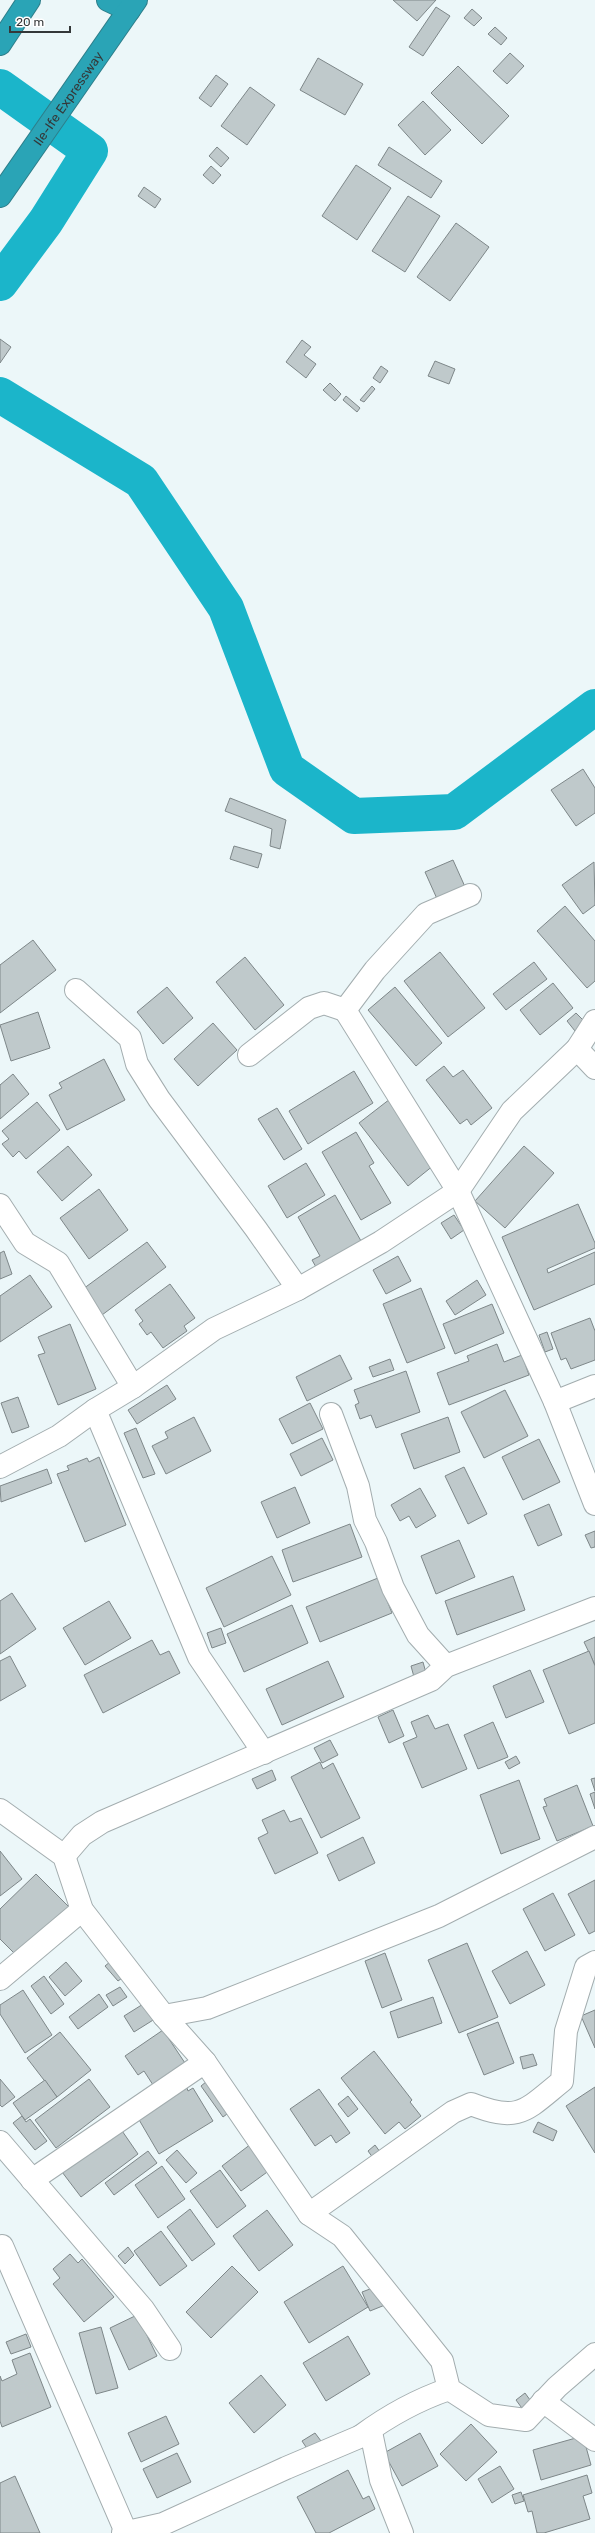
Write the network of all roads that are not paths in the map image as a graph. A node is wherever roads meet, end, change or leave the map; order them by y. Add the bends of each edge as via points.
1 (29, 0) edge
2 (108, 0) edge
3 (132, 5) edge
4 (0, 44) edge
5 (0, 196) edge
6 (470, 895) dead end
7 (76, 990) dead end
8 (345, 1010) junction
9 (595, 1021) edge
10 (577, 1049) junction
11 (249, 1055) dead end
12 (595, 1068) edge
13 (458, 1191) junction
14 (0, 1205) edge
15 (298, 1289) junction
16 (595, 1386) edge
17 (133, 1387) junction
18 (555, 1402) junction
19 (95, 1410) junction
20 (331, 1414) dead end
21 (0, 1467) edge
22 (595, 1504) edge
23 (595, 1608) edge
24 (446, 1666) junction
25 (264, 1753) junction
26 (0, 1810) edge
27 (595, 1837) edge
28 (64, 1856) junction
29 (82, 1910) junction
30 (595, 1962) edge
31 (0, 1979) edge
32 (164, 2016) junction
33 (205, 2062) junction
34 (0, 2142) edge
35 (32, 2180) junction
36 (309, 2214) junction
37 (2, 2246) dead end
38 (170, 2349) dead end
39 (595, 2354) edge
40 (449, 2389) junction
41 (544, 2401) junction
42 (361, 2436) junction
43 (595, 2440) edge
44 (125, 2532) edge
45 (402, 2533) edge

1 - 4 highway
2 - 3 highway
3 - 5 highway, Ile-Ife Expressway
6 - 8 street via 426,914 375,970
7 - 15 street via 130,1038 137,1064 158,1099
8 - 11 street via 324,1003 309,1008
8 - 13 street
9 - 10 street
10 - 12 street
10 - 13 street via 512,1110
13 - 15 street via 381,1242
13 - 18 street
14 - 17 street via 25,1242 58,1263
15 - 17 street via 214,1329
16 - 18 street
17 - 19 street
18 - 22 street
19 - 21 street via 59,1436
19 - 25 street via 199,1657
20 - 24 street via 358,1486 365,1520 393,1588 418,1635
23 - 24 street
24 - 25 street via 431,1680
25 - 28 street via 102,1822 82,1834
26 - 28 street
27 - 32 street via 439,1916 207,2008
28 - 29 street
29 - 31 street
29 - 32 street
30 - 36 street via 586,1967 566,2032 562,2082 526,2111 496,2114 471,2104 454,2112
32 - 33 street
33 - 35 street
33 - 36 street
34 - 35 street
35 - 38 street via 143,2309
36 - 40 street via 342,2236 442,2361
37 - 44 street
39 - 41 street
40 - 41 street via 490,2415 526,2420
40 - 42 street via 421,2399
41 - 43 street
42 - 44 street via 164,2524
42 - 45 street via 371,2432 381,2480

